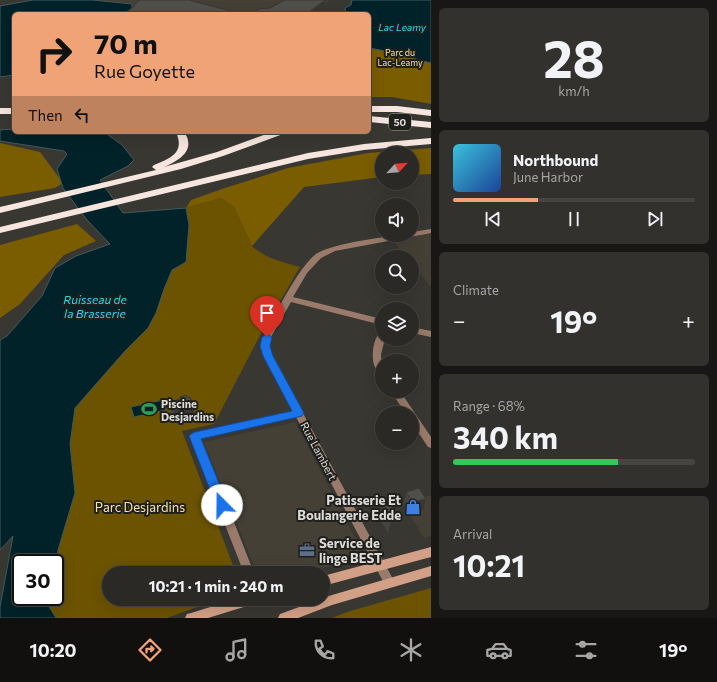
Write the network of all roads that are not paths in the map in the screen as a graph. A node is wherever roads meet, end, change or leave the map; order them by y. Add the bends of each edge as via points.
1 (371, 109) edge
2 (0, 111) edge
3 (431, 113) edge
4 (12, 114) edge
5 (12, 114) edge
6 (0, 116) edge
7 (371, 119) edge
8 (371, 124) edge
9 (431, 125) edge
10 (431, 129) edge
11 (181, 134) edge
12 (274, 134) edge
13 (431, 141) edge
14 (120, 182) junction
15 (0, 210) edge
16 (1, 230) edge
17 (431, 231) edge
18 (419, 233) edge
19 (375, 241) edge
20 (290, 299) junction
21 (375, 320) edge
22 (419, 331) edge
23 (431, 334) edge
24 (298, 413) junction
25 (419, 426) edge
26 (431, 444) edge
27 (431, 552) edge
28 (246, 566) edge
29 (380, 566) junction
30 (431, 571) edge
31 (330, 579) edge
32 (389, 582) junction
33 (230, 606) edge
34 (191, 618) edge
35 (284, 618) edge

1 - 3 highway
2 - 4 highway
5 - 6 highway
7 - 9 highway, 50
8 - 10 highway, 50
11 - 14 highway via 184,145 177,157 164,165
12 - 14 highway via 199,161
13 - 16 highway via 326,153
14 - 15 highway
17 - 18 street
19 - 20 street, Rue Lambert via 322,253 311,263
20 - 21 street
20 - 24 street, Rue Lambert via 267,337 265,346
22 - 23 street
24 - 28 street via 195,436
24 - 29 street, Rue Lambert
25 - 26 street
27 - 29 main road
29 - 31 main road
29 - 32 street, Rue Lambert
30 - 32 main road
32 - 35 main road
33 - 34 main road

